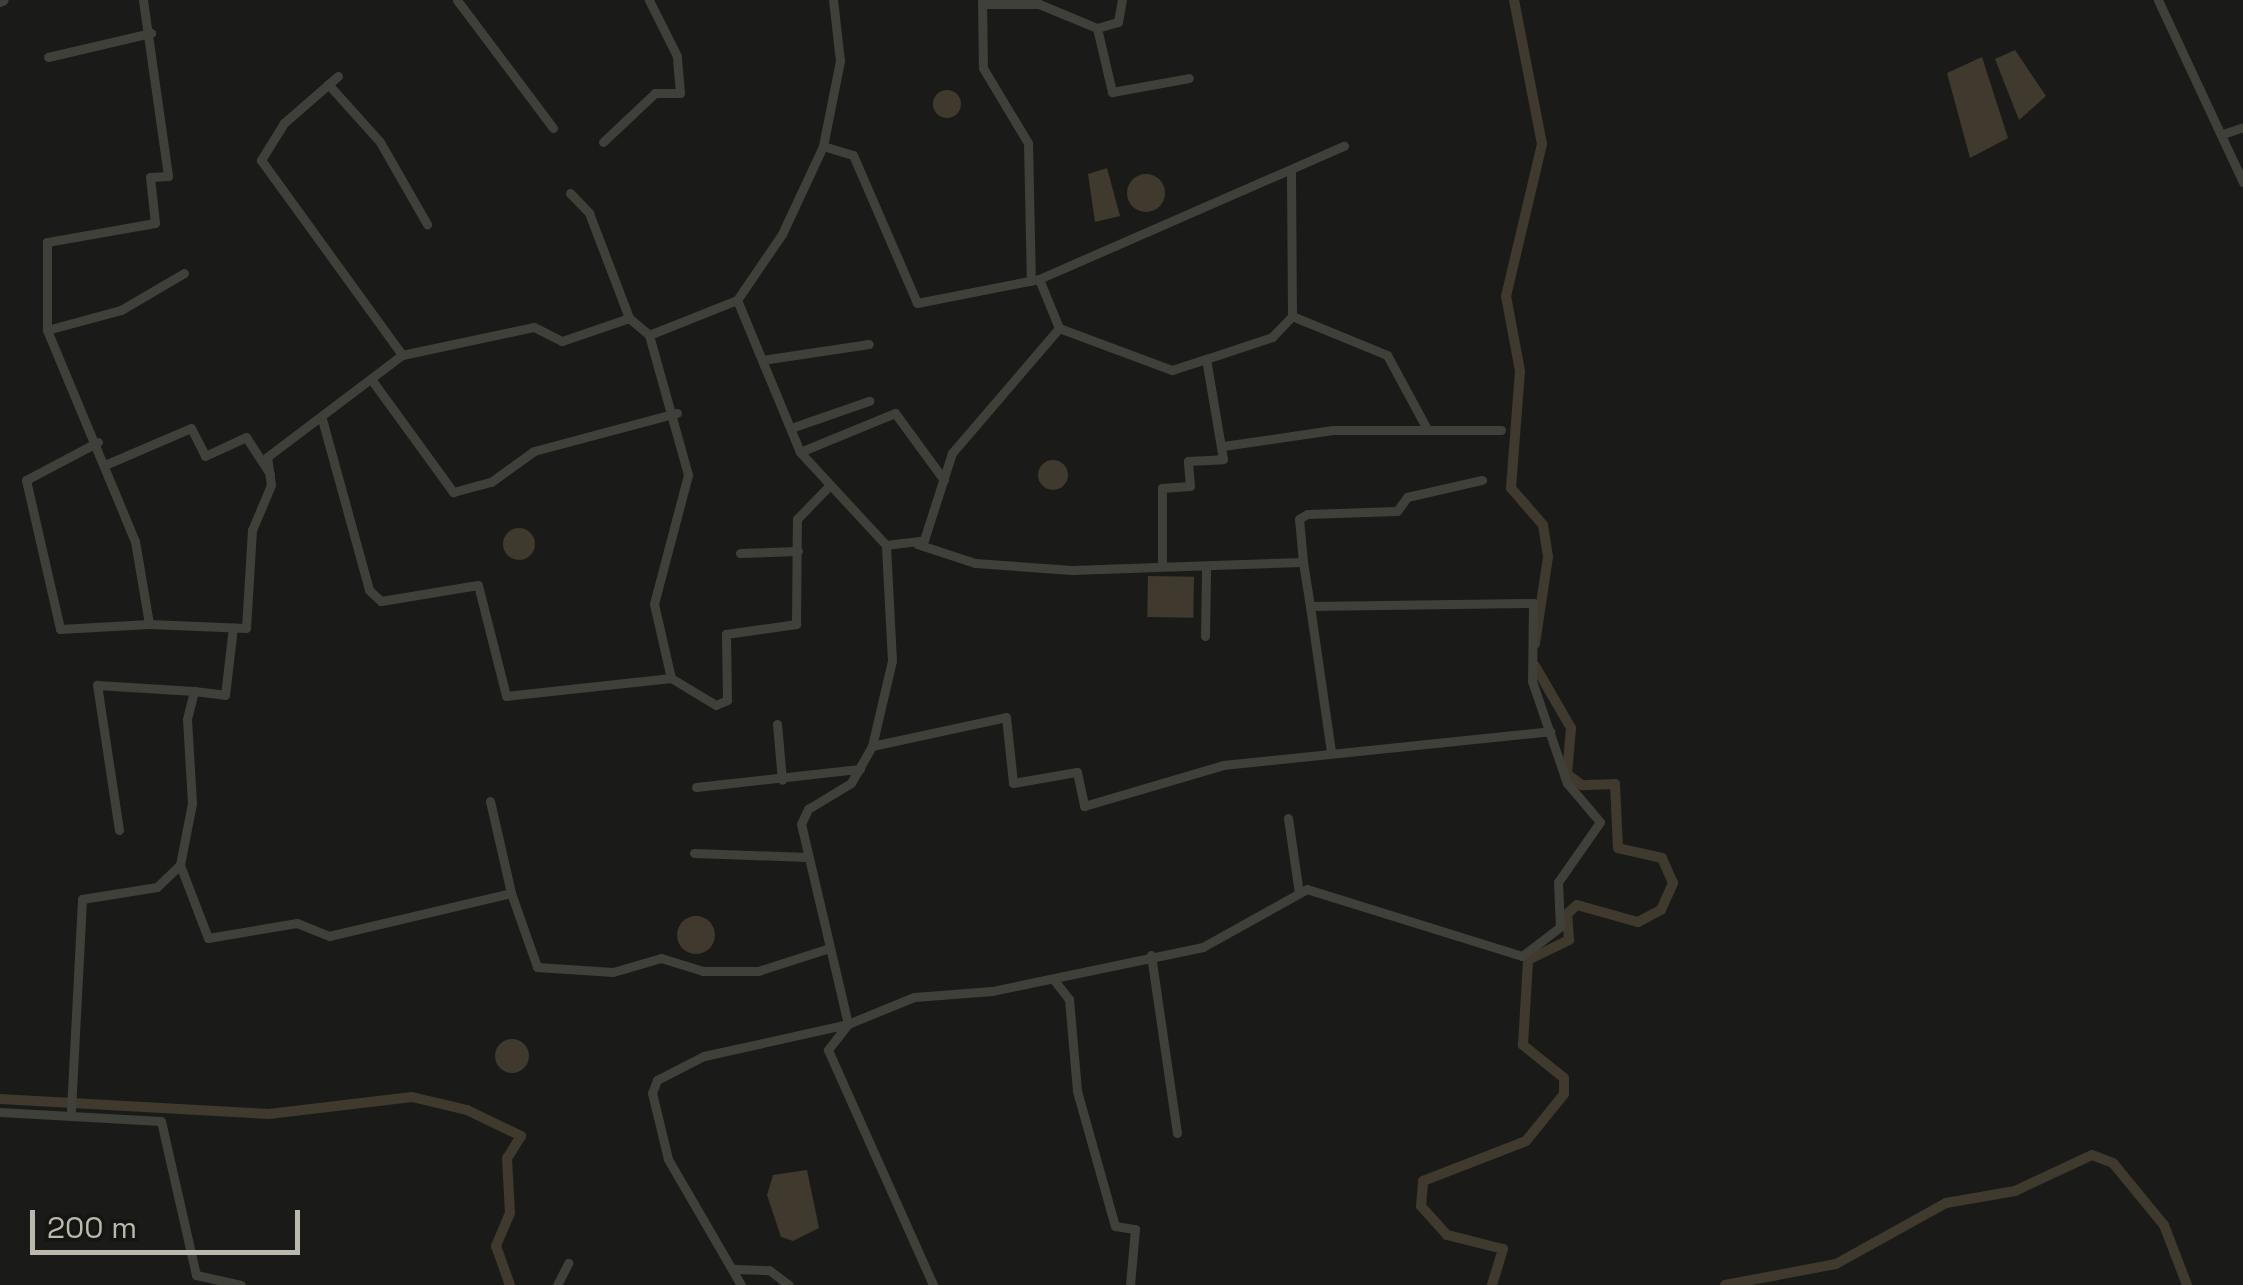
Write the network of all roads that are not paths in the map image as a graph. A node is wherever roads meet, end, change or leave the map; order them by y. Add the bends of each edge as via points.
1 (143, 0) edge
2 (457, 0) edge
3 (649, 0) edge
4 (833, 0) edge
5 (1122, 0) edge
6 (2158, 0) edge
7 (984, 2) edge
8 (1097, 28) junction
9 (151, 32) junction
10 (48, 56) dead end
11 (338, 76) dead end
12 (1188, 78) dead end
13 (328, 84) junction
14 (2243, 127) edge
15 (553, 128) dead end
16 (2222, 134) junction
17 (603, 142) dead end
18 (824, 146) junction
19 (1344, 146) dead end
20 (1291, 172) junction
21 (2243, 182) edge
22 (570, 192) dead end
23 (427, 224) dead end
24 (184, 273) dead end
25 (1035, 280) junction
26 (737, 300) junction
27 (1292, 316) junction
28 (629, 318) junction
29 (1059, 328) junction
30 (47, 330) junction
31 (649, 335) junction
32 (868, 344) dead end
33 (402, 355) junction
34 (1206, 358) junction
35 (762, 360) junction
36 (371, 379) junction
37 (868, 401) dead end
38 (677, 413) junction
39 (322, 419) junction
40 (1426, 427) junction
41 (791, 428) junction
42 (1501, 430) dead end
43 (98, 442) junction
44 (1223, 446) junction
45 (800, 452) junction
46 (107, 464) junction
47 (270, 474) junction
48 (944, 480) junction
49 (1482, 480) dead end
50 (826, 490) junction
51 (917, 544) junction
52 (886, 545) junction
53 (798, 550) junction
54 (740, 553) dead end
55 (1303, 562) junction
56 (1162, 564) junction
57 (1206, 569) junction
58 (1310, 606) junction
59 (149, 624) junction
60 (233, 628) junction
61 (1205, 636) dead end
62 (672, 678) junction
63 (194, 691) junction
64 (777, 724) dead end
65 (1550, 731) junction
66 (872, 746) junction
67 (1330, 752) junction
68 (860, 769) junction
69 (782, 780) junction
70 (696, 787) dead end
71 (490, 801) dead end
72 (1288, 818) dead end
73 (119, 830) dead end
74 (694, 853) dead end
75 (807, 857) junction
76 (180, 865) junction
77 (512, 893) junction
78 (1299, 893) junction
79 (826, 949) junction
80 (1152, 954) junction
81 (1054, 980) junction
82 (848, 1024) junction
83 (71, 1110) junction
84 (0, 1112) edge
85 (1177, 1133) dead end
86 (568, 1263) dead end
87 (735, 1268) junction
88 (241, 1285) edge
89 (557, 1285) edge
90 (742, 1285) edge
91 (788, 1285) edge
92 (933, 1285) edge
93 (1130, 1285) edge

1 - 9 street
2 - 15 street
3 - 17 street via 677,56 680,93 655,94
4 - 18 street via 840,61
5 - 8 street via 1118,22
6 - 16 street
7 - 8 street via 1039,4
7 - 25 street via 983,68 1028,143
8 - 12 street via 1112,92
9 - 10 street
9 - 30 street via 168,176 150,176 156,223 47,242
11 - 13 street
13 - 23 street via 380,142
13 - 33 street via 284,122 261,160
14 - 16 street
16 - 21 street
18 - 25 street via 853,155 917,303
18 - 26 street via 782,234
19 - 20 street
20 - 25 street
20 - 27 street
22 - 28 street via 589,214
24 - 30 street via 121,310
25 - 29 street
26 - 31 street
26 - 35 street
27 - 34 street via 1272,337
27 - 40 street via 1387,355
28 - 31 street
28 - 33 street via 562,341 534,327
29 - 34 street via 1172,370
29 - 48 street via 952,454
30 - 43 street
31 - 38 street
32 - 35 street
33 - 36 street
34 - 44 street
35 - 41 street
36 - 38 street via 453,492 491,482 534,451
36 - 39 street
37 - 41 street
38 - 62 street via 688,475 654,604
39 - 47 street via 267,458
39 - 62 street via 369,590 381,601 478,585 500,693 561,695
40 - 42 street
40 - 44 street
41 - 45 street
43 - 46 street
43 - 59 street via 26,480 60,628
44 - 56 street via 1223,459 1188,461 1190,486 1162,488
45 - 48 street via 895,413
45 - 50 street
46 - 47 street via 191,428 205,456 246,437
46 - 59 street via 135,541
47 - 60 street via 252,530 246,628
48 - 51 street
49 - 55 street via 1407,498 1397,512 1307,514 1299,518
50 - 52 street
50 - 53 street via 799,511
51 - 52 street
51 - 56 street via 975,563
52 - 66 street via 892,661
53 - 54 street
53 - 62 street via 796,624 726,634 727,700 716,705
55 - 57 street
55 - 58 street
56 - 57 street
57 - 61 street
58 - 65 street via 1533,604 1530,668
58 - 67 street
59 - 60 street
60 - 63 street via 225,695
63 - 73 street via 97,685
63 - 76 street via 192,803
64 - 69 street
65 - 67 street
65 - 78 street via 1567,783 1600,822 1558,882 1563,908 1552,938 1522,956
66 - 67 street via 1006,717 1014,782 1076,772 1084,806 1223,765
66 - 68 street
68 - 69 street
68 - 75 street via 808,809
69 - 70 street
71 - 77 street
72 - 78 street
74 - 75 street
75 - 79 street
76 - 77 street via 208,938 297,924 330,936
76 - 83 street via 157,887 82,899
77 - 79 street via 537,967 613,972 661,958 746,972
78 - 80 street via 1236,934
79 - 82 street
80 - 81 street
80 - 85 street
81 - 82 street via 914,997
81 - 93 street via 1069,999 1077,1091 1114,1198 1115,1226 1135,1230
82 - 87 street via 704,1056 657,1080 668,1159 716,1252
82 - 92 street via 828,1050
83 - 84 street
83 - 88 street via 161,1121 196,1276
86 - 89 street
87 - 90 street
87 - 91 street via 769,1270

